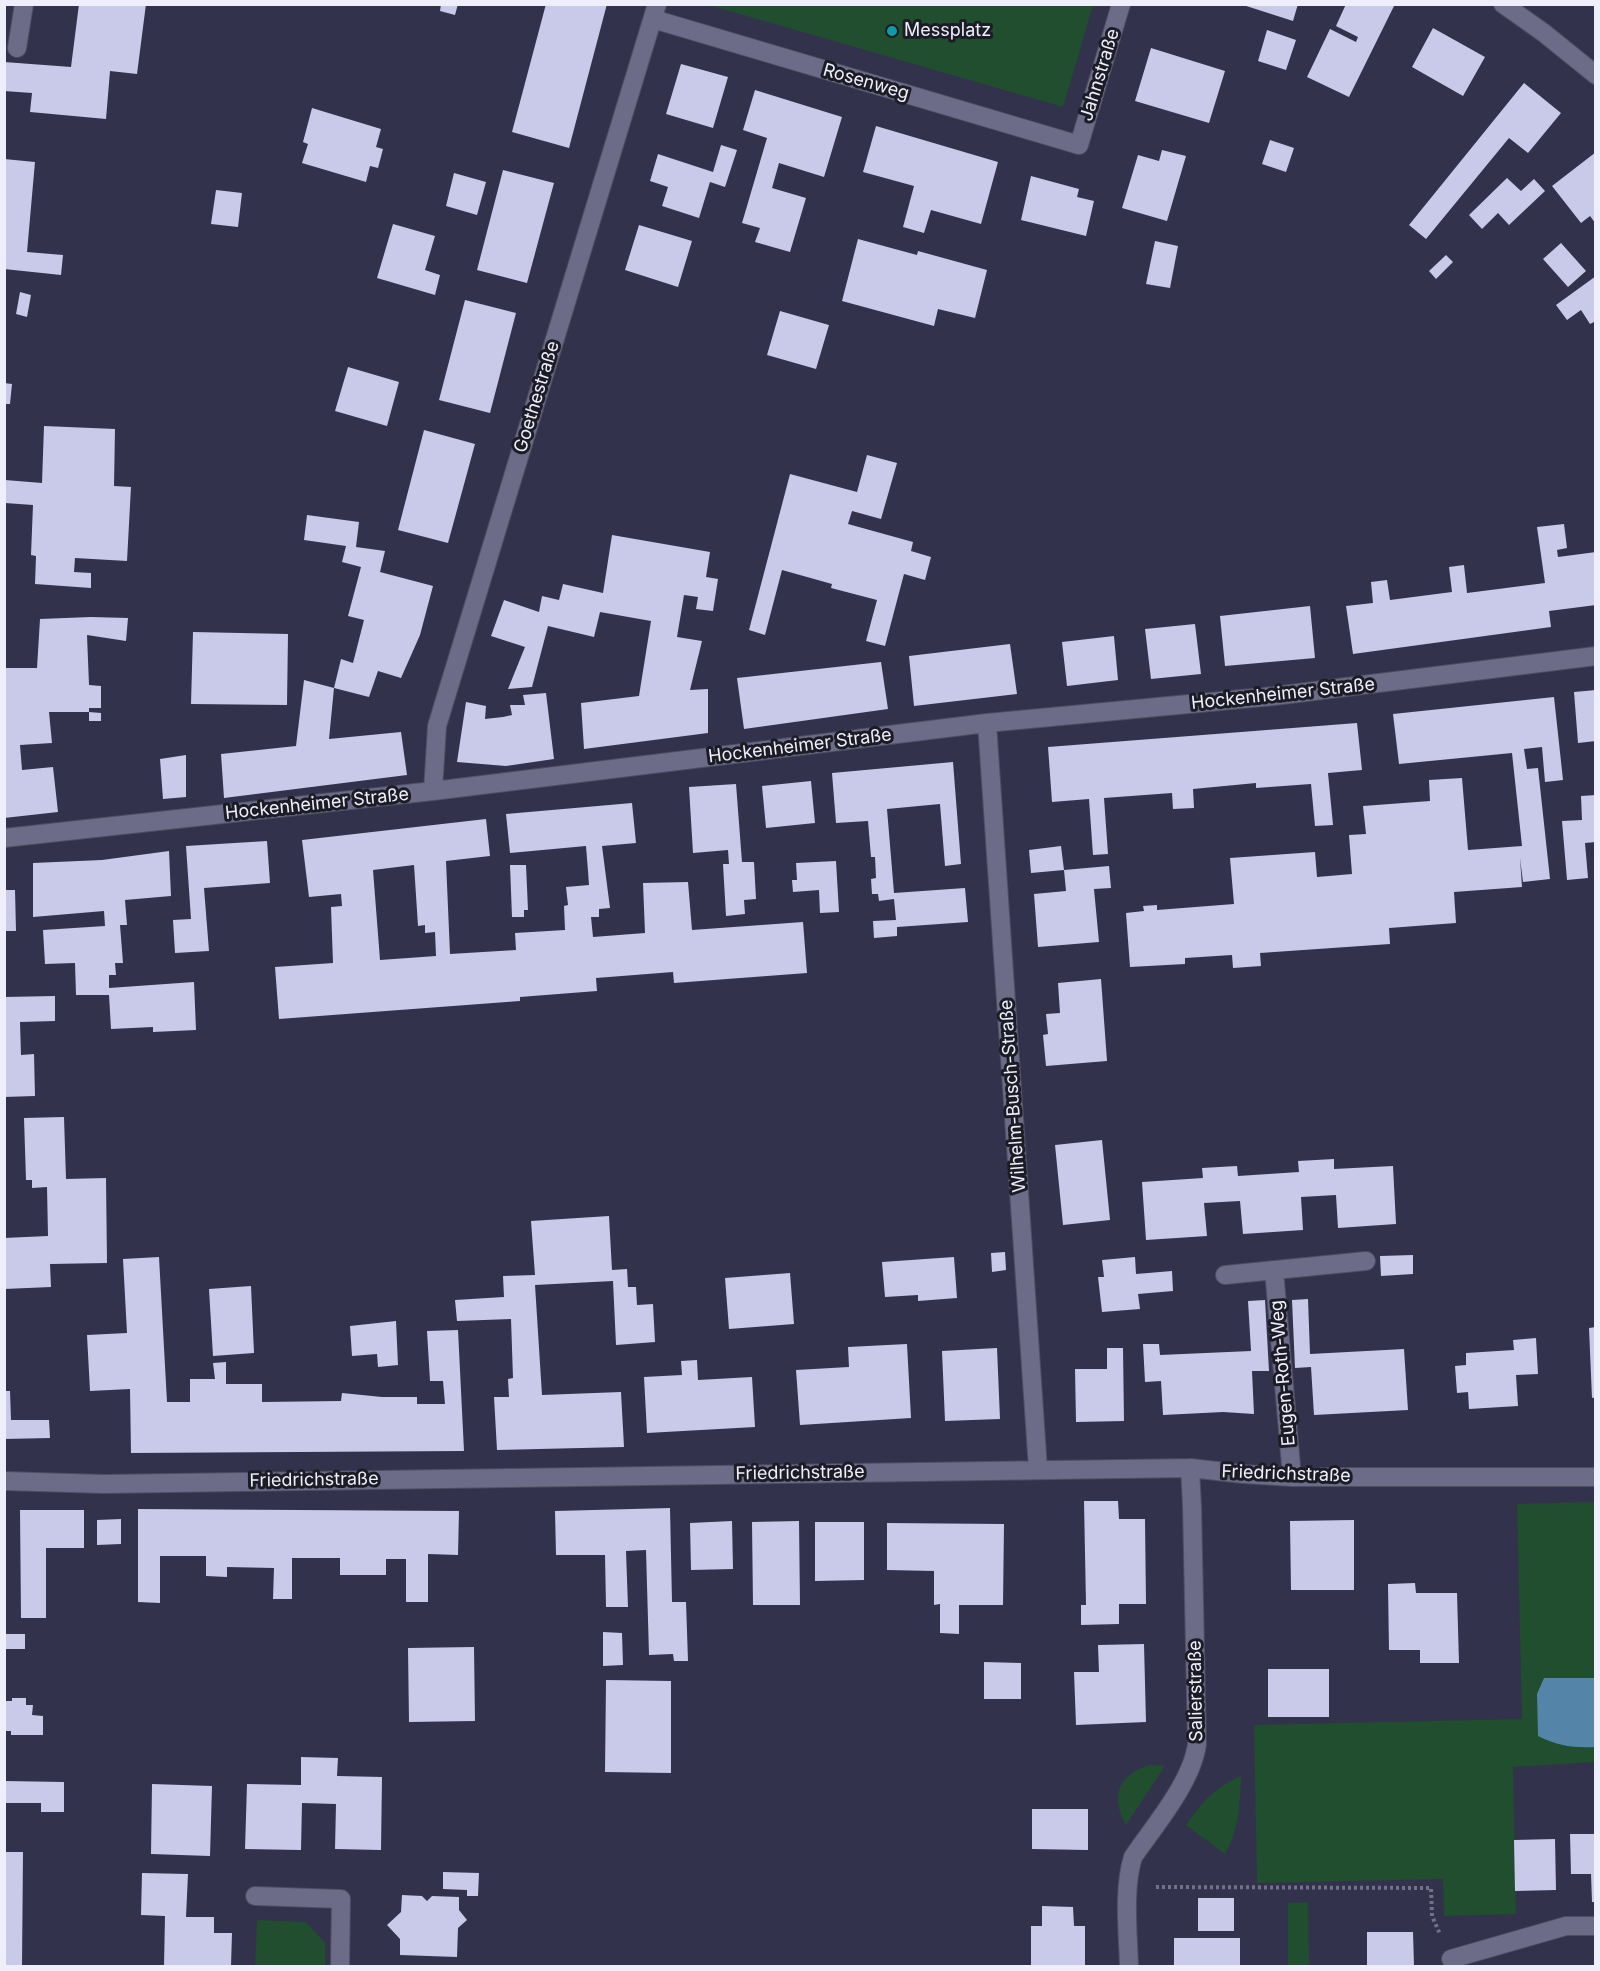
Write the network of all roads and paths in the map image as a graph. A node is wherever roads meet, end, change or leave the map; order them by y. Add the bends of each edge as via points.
1 (24, 4) edge
2 (1121, 4) edge
3 (1503, 4) edge
4 (655, 12) edge
5 (17, 48) dead end
6 (1596, 75) edge
7 (1080, 145) joint
8 (1596, 656) edge
9 (987, 723) junction
10 (433, 791) junction
11 (4, 838) edge
12 (1366, 1261) dead end
13 (1274, 1270) junction
14 (1225, 1275) dead end
15 (1190, 1468) junction
16 (1038, 1469) junction
17 (1596, 1476) edge
18 (1292, 1477) junction
19 (4, 1481) edge
20 (1129, 1886) junction
21 (255, 1896) dead end
22 (1596, 1926) edge
23 (1451, 1959) joint
24 (340, 1966) edge
25 (1129, 1966) edge

1 - 5 street
2 - 7 street, Jahnstraße
3 - 6 street
4 - 7 street, Rosenweg
4 - 10 street, Goethestraße via 437,726
8 - 9 street, Hockenheimer Straße via 1274,696
9 - 10 street, Hockenheimer Straße
9 - 16 street, Wilhelm-Busch-Straße
10 - 11 street, Hockenheimer Straße
12 - 13 street
13 - 14 street
13 - 18 street, Eugen-Roth-Weg
15 - 16 street, Friedrichstraße
15 - 18 street, Friedrichstraße
15 - 20 street, Salierstraße via 1196,1757 1190,1774 1132,1857
16 - 19 street, Friedrichstraße via 104,1484
17 - 18 street, Friedrichstraße
20 - 23 path via 1431,1888 1432,1916
20 - 25 street, Salierstraße
21 - 24 street via 341,1899
22 - 23 street via 1566,1926

